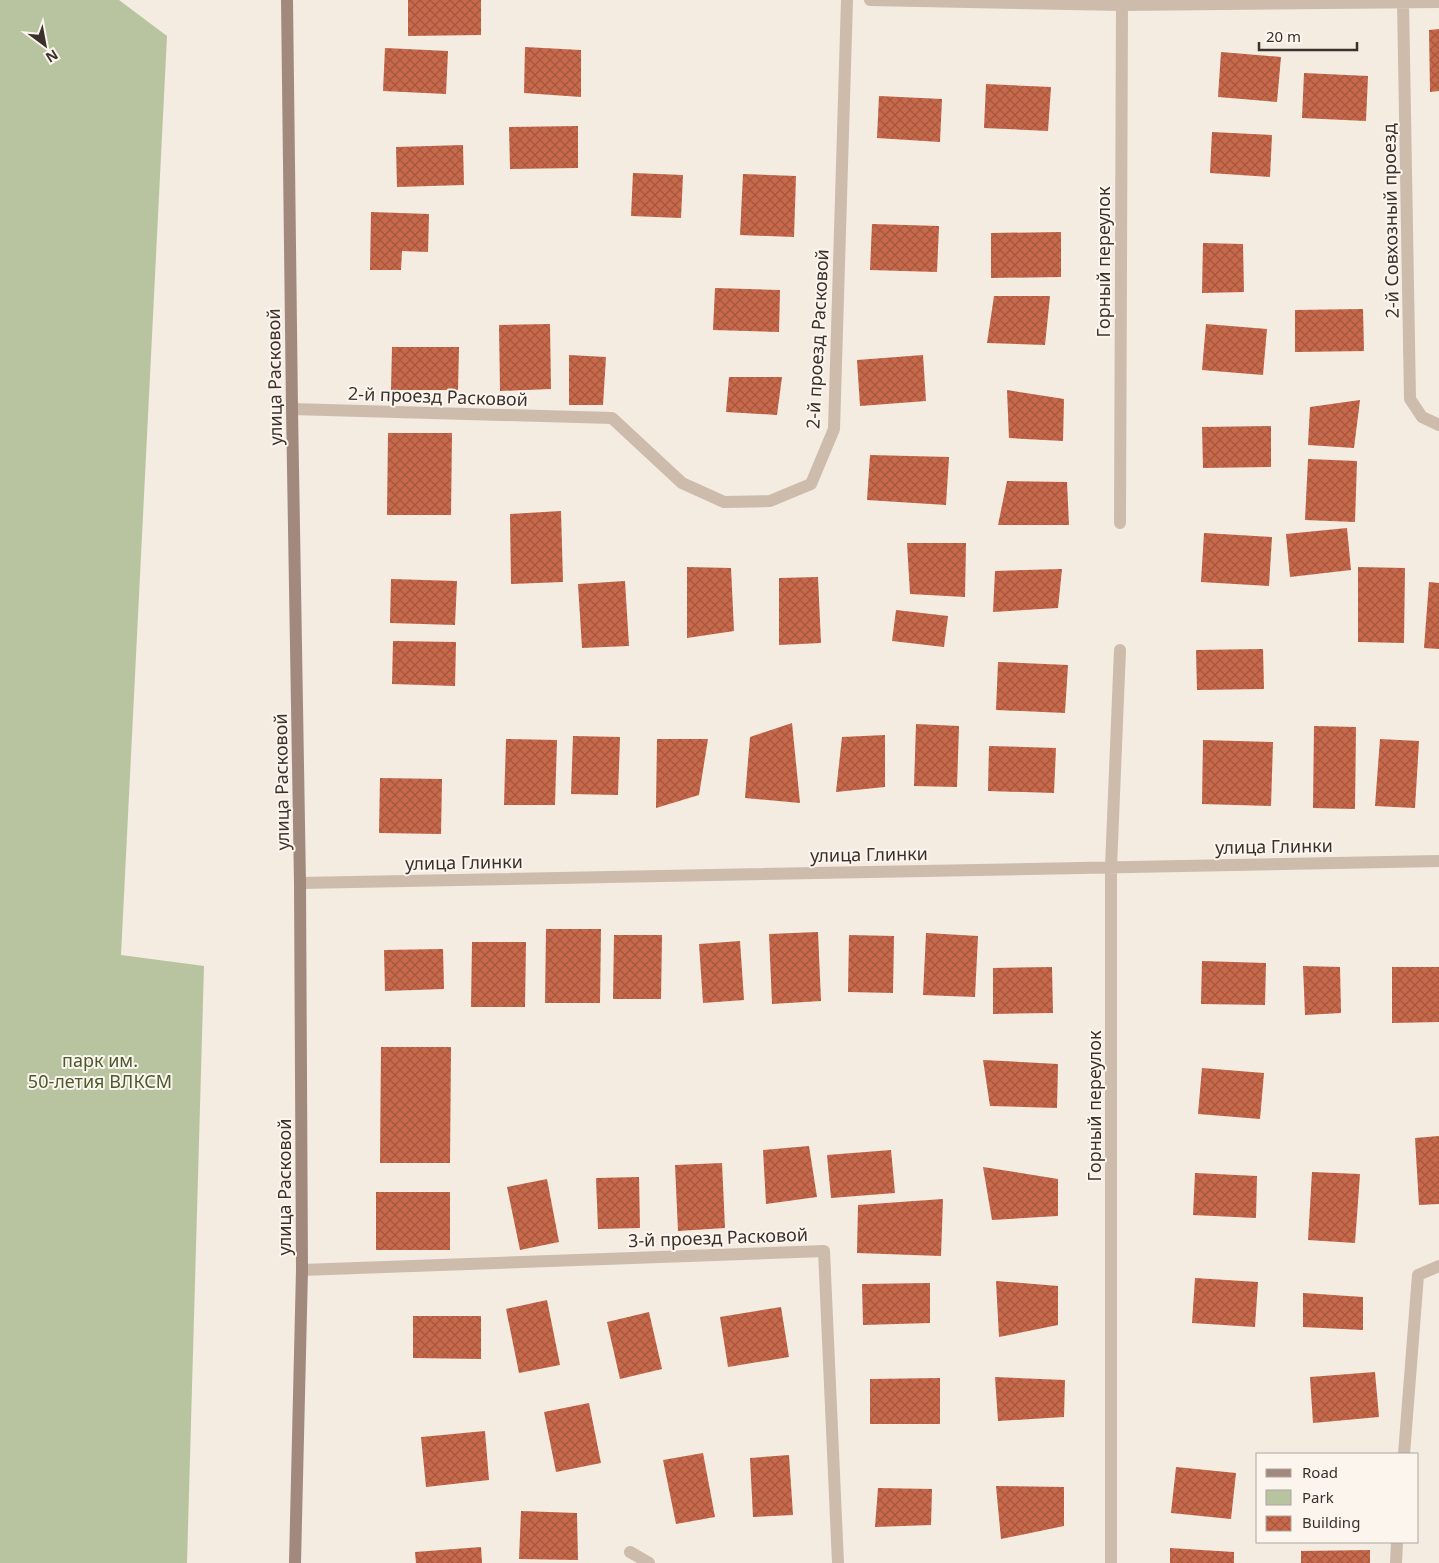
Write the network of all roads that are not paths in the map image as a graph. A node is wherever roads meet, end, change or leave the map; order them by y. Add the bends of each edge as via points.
1 (288, 0) edge
2 (847, 0) edge
3 (870, 0) edge
4 (1403, 1) edge
5 (1122, 2) edge
6 (1439, 2) edge
7 (292, 409) junction
8 (1439, 425) edge
9 (1120, 523) dead end
10 (1120, 650) dead end
11 (1439, 861) edge
12 (1111, 867) junction
13 (300, 883) junction
14 (1439, 1266) edge
15 (302, 1270) junction
16 (1404, 1453) edge
17 (1397, 1543) edge
18 (630, 1552) dead end
19 (295, 1563) edge
20 (649, 1563) edge
21 (838, 1563) edge
22 (1111, 1563) edge
23 (1396, 1563) edge

1 - 7 street, улица Расковой
2 - 7 street, 2-й проезд Расковой via 834,429 811,484 770,501 724,502 682,483 612,418
3 - 5 street
4 - 5 street
4 - 6 street
4 - 8 street, 2-й Совхозный проезд via 1410,399 1422,417
5 - 9 street, Горный переулок
7 - 13 street, улица Расковой
10 - 12 street, Горный переулок
11 - 12 street, улица Глинки
12 - 13 street, улица Глинки
12 - 22 street, Горный переулок
13 - 15 street, улица Расковой
14 - 16 street via 1418,1275
15 - 19 street, улица Расковой
15 - 21 street, 3-й проезд Расковой via 824,1251
17 - 23 street
18 - 20 street

